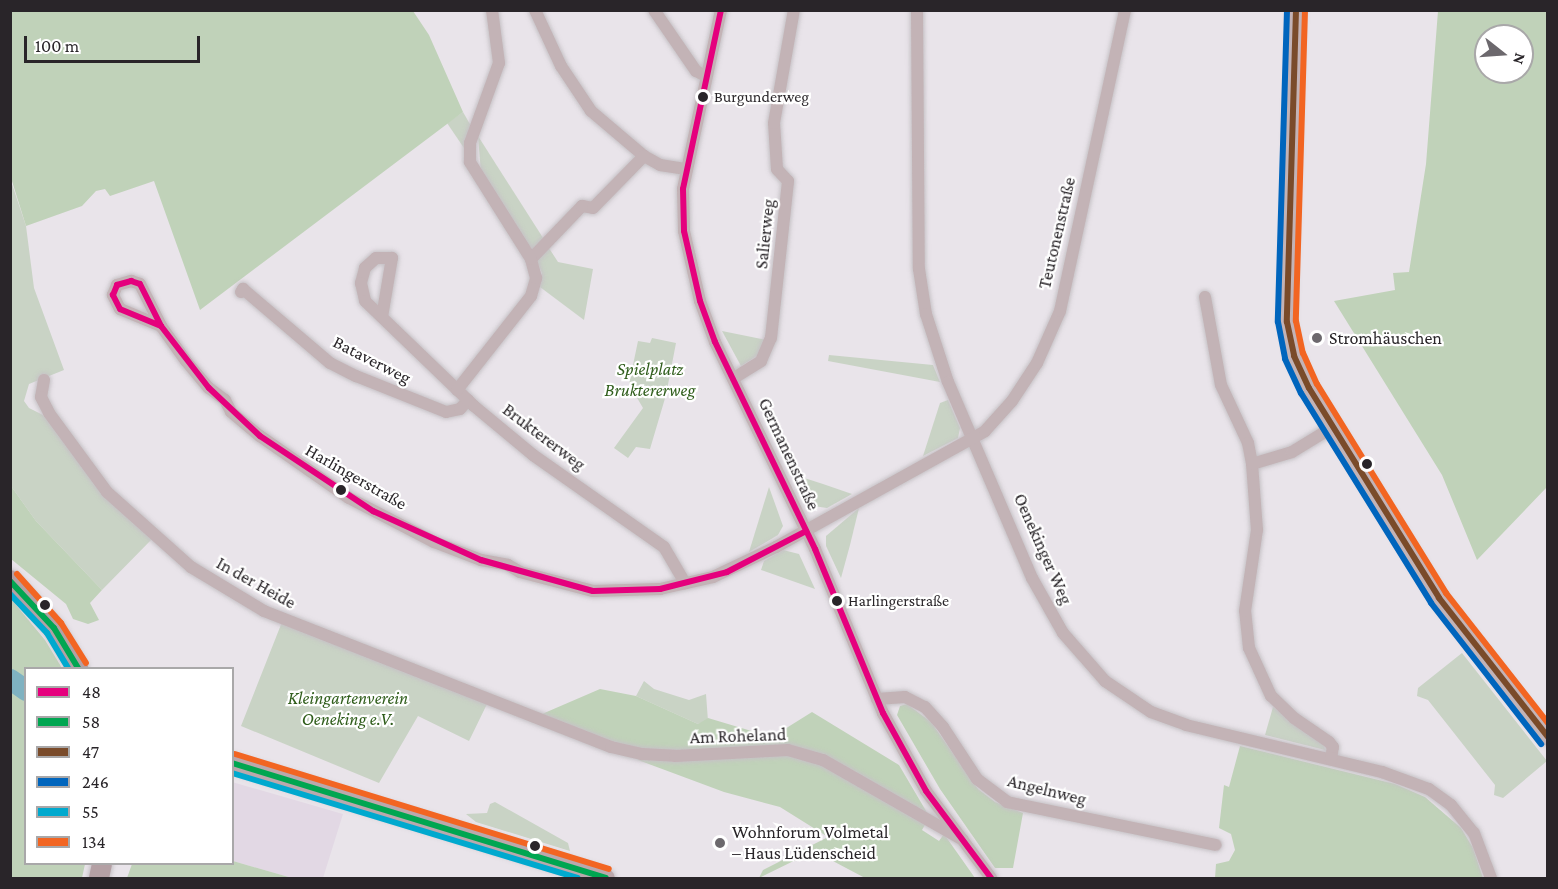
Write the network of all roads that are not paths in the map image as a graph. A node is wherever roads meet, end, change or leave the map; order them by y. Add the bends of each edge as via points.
1 (492, 10) edge
2 (534, 10) edge
3 (654, 10) edge
4 (721, 10) edge
5 (795, 10) edge
6 (917, 10) edge
7 (1125, 10) edge
8 (1296, 10) edge
9 (706, 76) junction
10 (644, 156) junction
11 (685, 170) junction
12 (531, 259) junction
13 (241, 292) dead end
14 (1205, 297) dead end
15 (382, 317) dead end
16 (161, 326) dead end
17 (734, 378) junction
18 (44, 380) dead end
19 (457, 390) junction
20 (468, 400) junction
21 (1333, 427) junction
22 (974, 437) junction
23 (1252, 464) junction
24 (806, 531) junction
25 (10, 580) edge
26 (685, 583) junction
27 (77, 667) edge
28 (877, 699) junction
29 (533, 719) joint
30 (1548, 738) edge
31 (1331, 759) junction
32 (234, 764) edge
33 (963, 840) junction
34 (1216, 845) dead end
35 (606, 879) edge
36 (991, 879) edge
37 (1491, 879) edge

1 - 12 street via 499,63 470,143 470,162
2 - 10 street via 561,66 591,111
3 - 9 street via 696,71
4 - 9 street, Germanenstraße
5 - 17 street, Salierweg via 774,123 777,169 788,181 771,338 761,361
6 - 22 street, Oenekinger Weg via 915,119 916,136 920,139 921,290 940,360
7 - 22 street, Teutonenstraße via 1060,311 1032,374 991,427
8 - 21 street via 1287,322 1294,356
9 - 11 street, Germanenstraße
10 - 11 street via 660,165
10 - 12 street via 593,208 582,206
11 - 17 street, Germanenstraße via 682,219 690,267 708,326
12 - 19 street via 536,278 531,296
13 - 20 street, Bataverweg via 243,289 330,363 356,376 446,412 460,409
14 - 23 street via 1221,385 1248,443
15 - 19 street, Bruktererweg
16 - 26 street, Harlingerstraße via 208,387 260,436 349,498 420,535 477,559 593,591 660,589
17 - 24 street, Germanenstraße
18 - 29 street, In der Heide via 41,397 46,408 81,461 139,524 191,567 283,620
19 - 20 street, Bruktererweg
20 - 26 street, Bruktererweg via 533,455 664,547
21 - 23 street via 1292,452
21 - 30 street via 1439,598
22 - 24 street, Harlingerstraße
22 - 31 street, Oenekinger Weg via 1040,595 1068,639 1106,681 1134,702 1167,718
23 - 31 street via 1257,530 1245,611 1249,648 1271,696 1329,742 1333,747
24 - 26 street, Harlingerstraße via 727,572
24 - 28 street, Germanenstraße
25 - 27 main road via 54,628
28 - 33 street, Germanenstraße via 927,791
28 - 34 street, Angelnweg via 905,697 926,707 976,779 1007,802
29 - 33 street, Am Roheland via 593,742 642,754 778,750 811,756 848,772
31 - 37 street, Oenekinger Weg via 1409,780 1444,798 1474,833
32 - 35 main road
33 - 36 street, Germanenstraße

